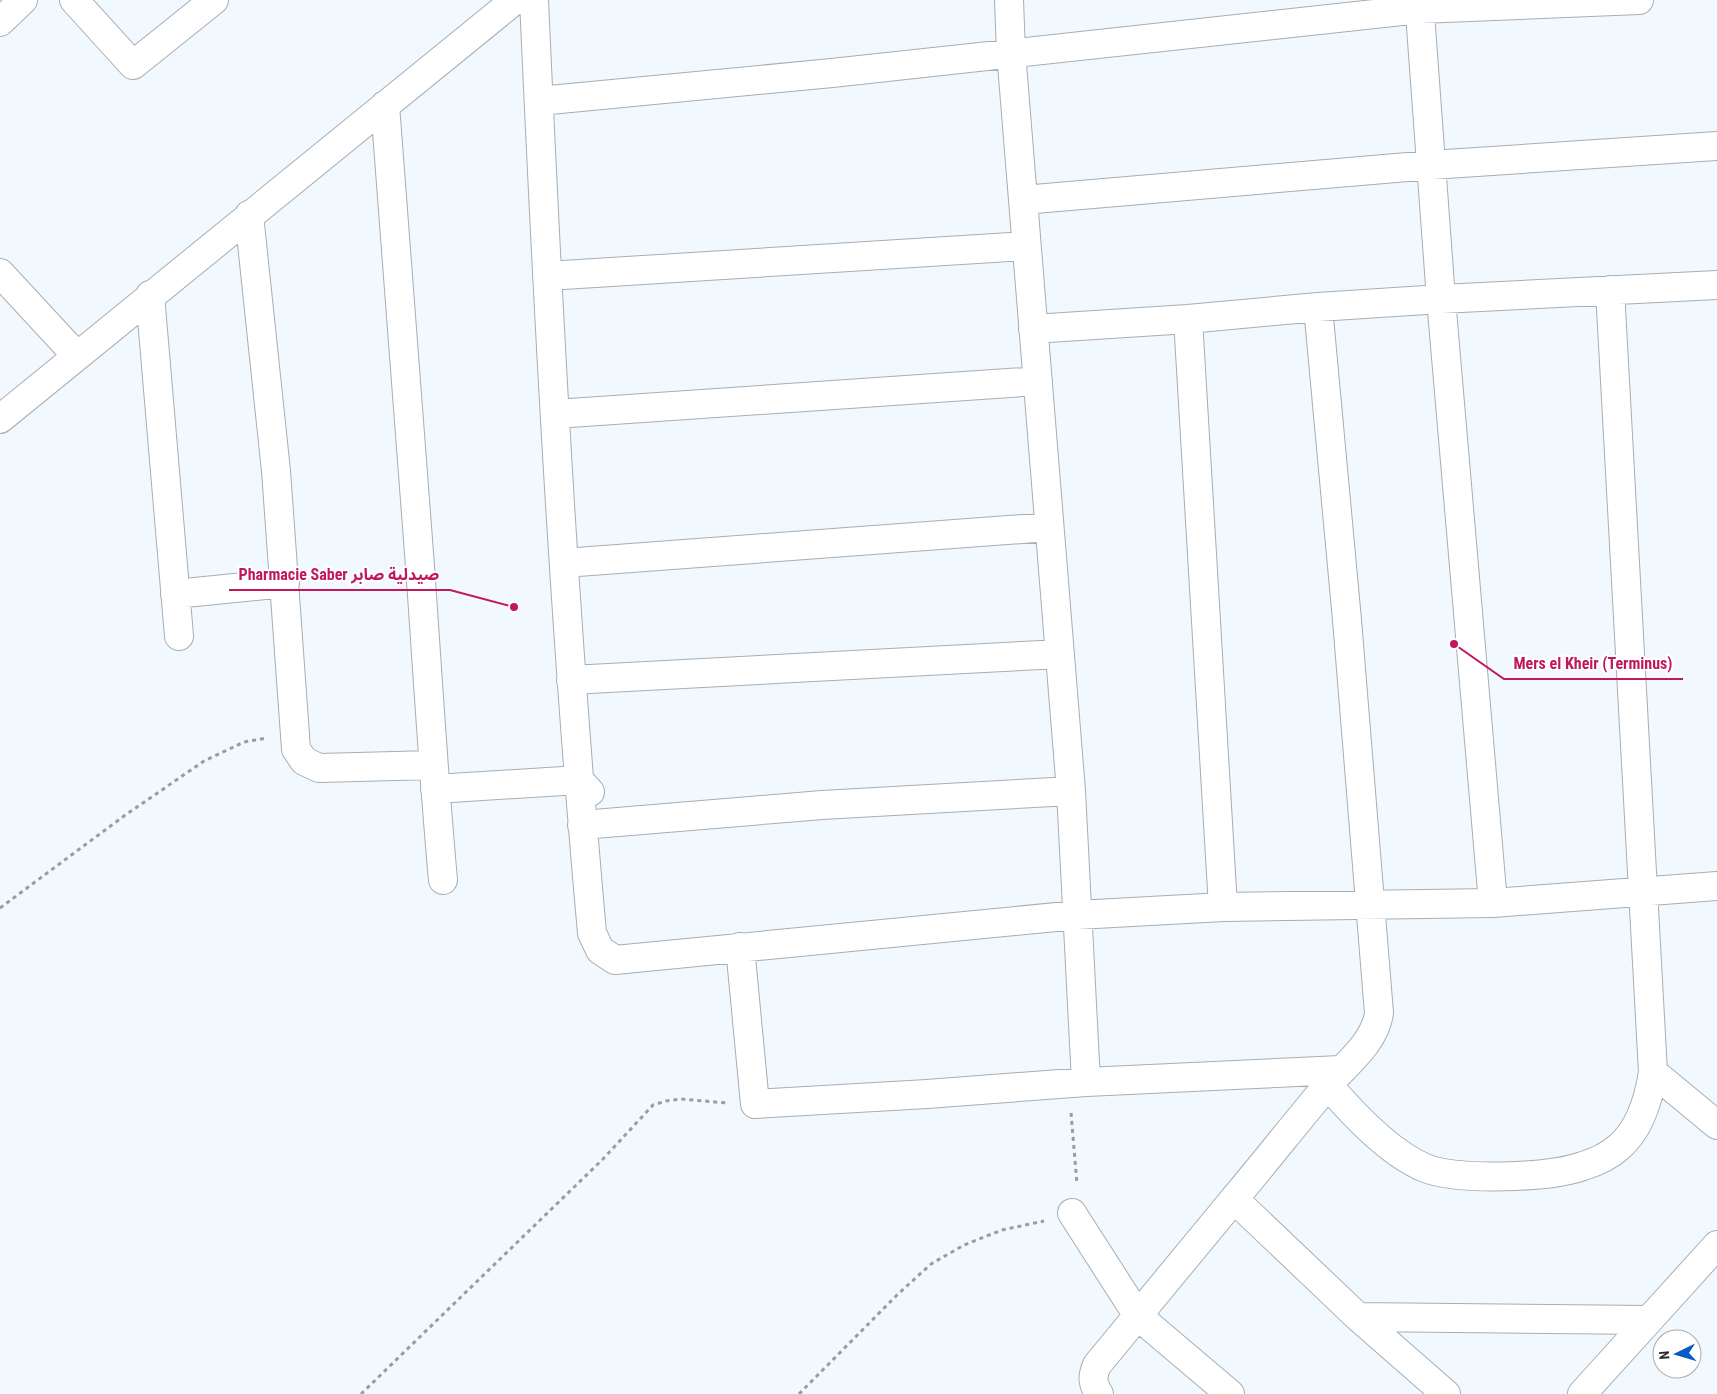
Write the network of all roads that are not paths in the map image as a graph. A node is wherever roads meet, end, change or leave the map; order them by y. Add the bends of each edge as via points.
1 (23, 0) edge
2 (74, 0) edge
3 (214, 0) edge
4 (514, 0) edge
5 (534, 0) edge
6 (1009, 0) edge
7 (1639, 0) edge
8 (1420, 4) edge
9 (0, 22) edge
10 (1011, 52) junction
11 (538, 101) junction
12 (385, 105) junction
13 (1717, 146) edge
14 (1431, 165) junction
15 (1023, 200) junction
16 (249, 215) junction
17 (1026, 246) junction
18 (0, 273) edge
19 (547, 276) junction
20 (1717, 285) edge
21 (1610, 290) junction
22 (150, 295) junction
23 (1441, 299) junction
24 (1318, 307) junction
25 (1188, 319) junction
26 (1033, 329) junction
27 (76, 355) junction
28 (1038, 381) junction
29 (555, 414) junction
30 (0, 419) edge
31 (1049, 527) junction
32 (564, 563) junction
33 (285, 583) junction
34 (175, 594) junction
35 (179, 636) dead end
36 (1060, 654) junction
37 (571, 680) junction
38 (434, 777) junction
39 (578, 780) junction
40 (1071, 791) junction
41 (618, 822) junction
42 (582, 825) junction
43 (443, 880) dead end
44 (1717, 886) edge
45 (1642, 891) junction
46 (1493, 903) junction
47 (1369, 905) junction
48 (1223, 907) junction
49 (1077, 915) junction
50 (740, 947) junction
51 (1653, 1072) junction
52 (1335, 1077) junction
53 (1077, 1082) junction
54 (1717, 1125) edge
55 (1234, 1199) junction
56 (1072, 1213) road end
57 (1717, 1245) edge
58 (1138, 1316) junction
59 (1358, 1317) junction
60 (1650, 1320) junction
61 (1099, 1394) edge
62 (1230, 1394) edge
63 (1446, 1394) edge
64 (1582, 1394) edge

1 - 9 street
2 - 3 street via 133,65
4 - 12 street
5 - 11 street
6 - 10 street
7 - 8 street
8 - 10 street
8 - 14 street
10 - 11 street
10 - 15 street
11 - 19 street
12 - 16 street
12 - 38 street
13 - 14 street
14 - 15 street
14 - 23 street
15 - 17 street
16 - 22 street
16 - 33 street
17 - 19 street
17 - 26 street
18 - 27 street
19 - 29 street
20 - 21 street
21 - 23 street
21 - 45 street
22 - 27 street
22 - 34 street
23 - 24 street
23 - 46 street
24 - 25 street
24 - 47 street
25 - 26 street
25 - 48 street
26 - 28 street
27 - 30 street
28 - 29 street
28 - 31 street
29 - 32 street
31 - 32 street
31 - 36 street
32 - 37 street
33 - 34 street
33 - 38 street via 296,749 304,761 318,768
34 - 35 street
36 - 37 street
36 - 40 street
37 - 39 street
38 - 39 street
38 - 43 street
39 - 41 street
39 - 42 street
40 - 41 street via 822,805
40 - 49 street
41 - 42 street
42 - 50 street via 592,933 600,950 615,960
44 - 45 street
45 - 46 street
45 - 51 street
46 - 47 street
47 - 48 street
47 - 52 street via 1378,1022
48 - 49 street
49 - 50 street
49 - 53 street
50 - 53 street via 755,1104
51 - 52 street via 1650,1091 1634,1129 1620,1146 1603,1158 1581,1167 1504,1176 1444,1172 1410,1160 1356,1116
51 - 54 street
52 - 53 street
52 - 55 street
55 - 58 street
55 - 59 street
56 - 58 street
57 - 60 street
58 - 61 street via 1097,1364 1092,1376
58 - 62 street
59 - 60 street
59 - 63 street
60 - 64 street

